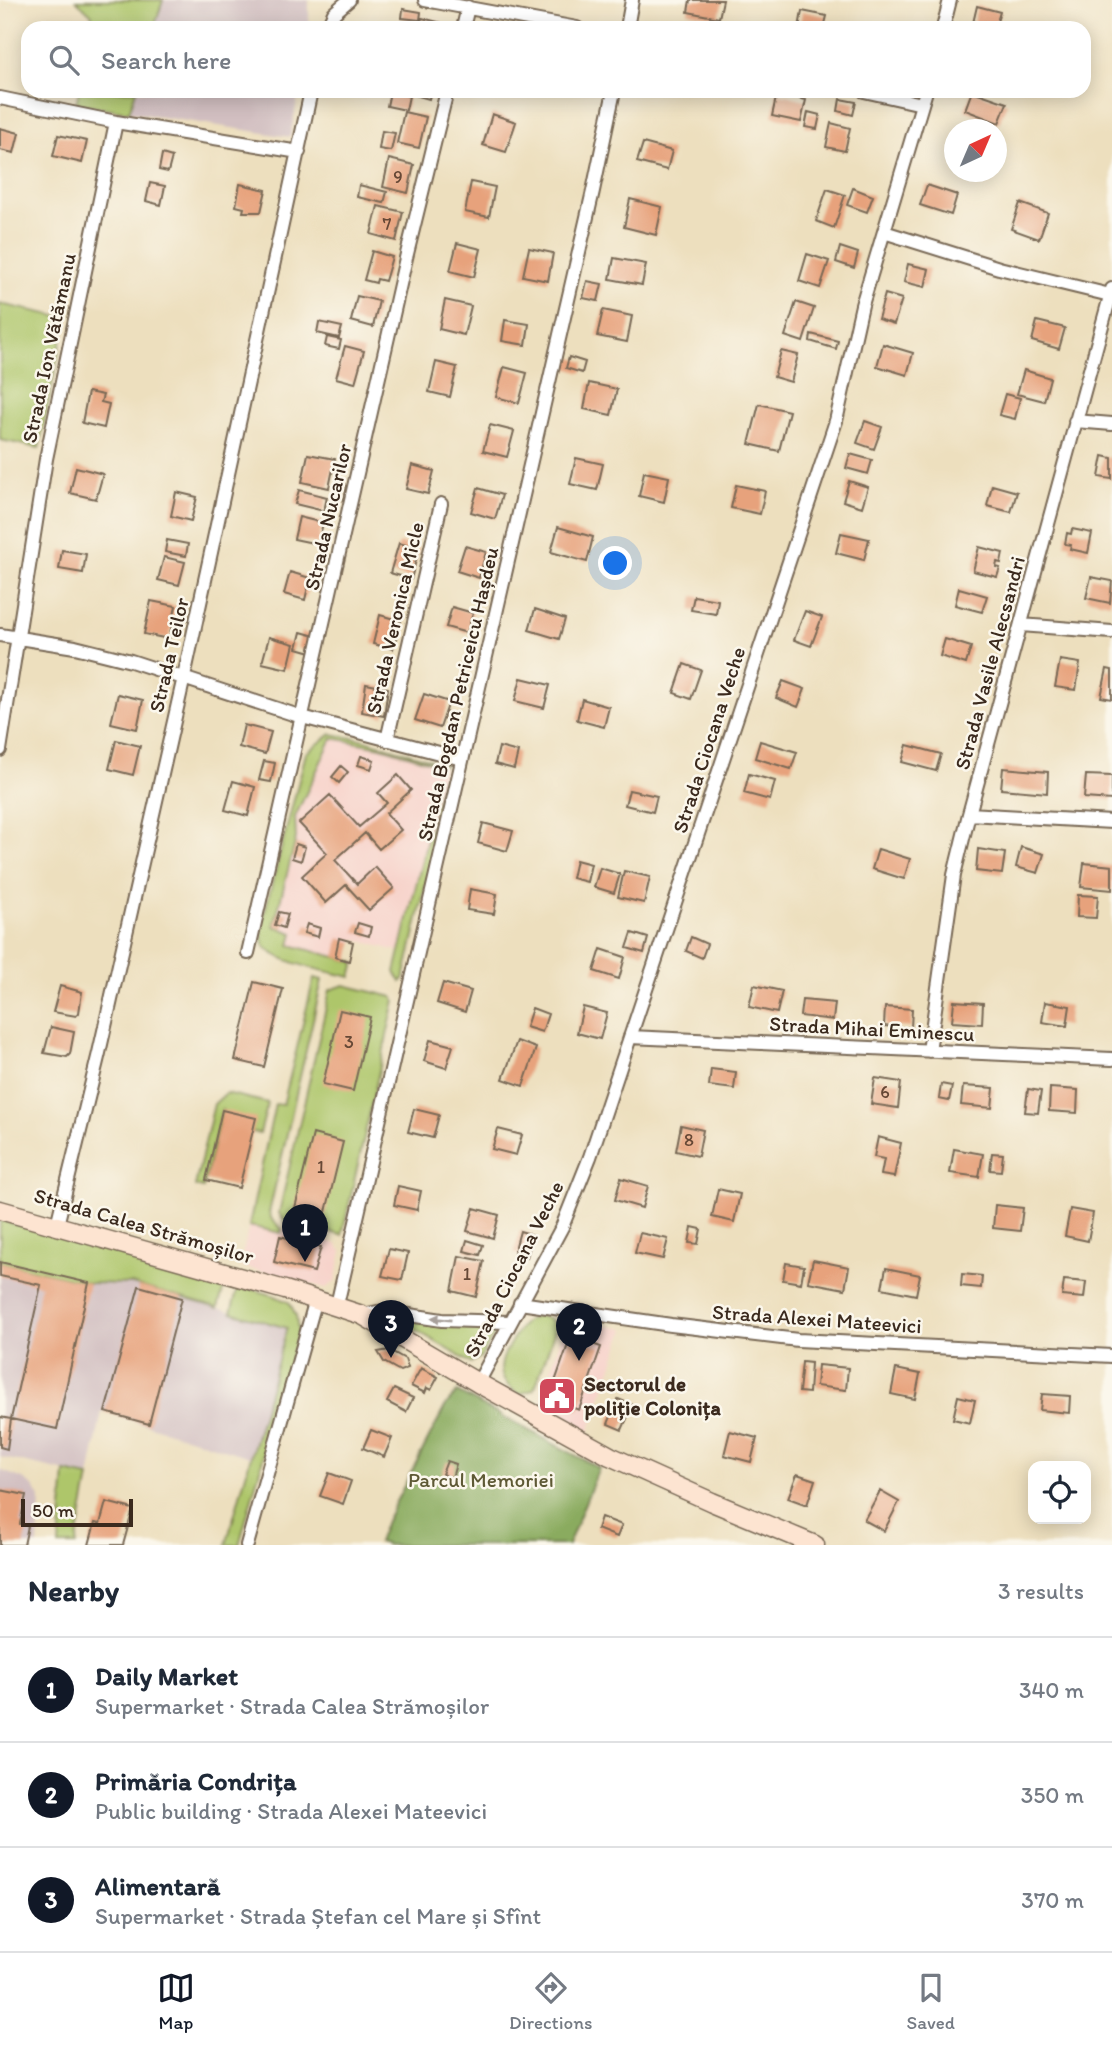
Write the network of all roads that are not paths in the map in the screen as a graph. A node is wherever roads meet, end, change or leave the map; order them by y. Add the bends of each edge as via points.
1 (425, 0) edge
2 (632, 0) edge
3 (950, 0) edge
4 (347, 2) edge
5 (491, 5) edge
6 (468, 7) junction
7 (330, 21) edge
8 (465, 21) edge
9 (551, 21) edge
10 (628, 21) edge
11 (945, 21) edge
12 (0, 98) edge
13 (310, 98) edge
14 (445, 98) edge
15 (613, 98) edge
16 (924, 98) edge
17 (116, 122) junction
18 (299, 152) junction
19 (884, 232) junction
20 (1111, 292) edge
21 (1075, 421) junction
22 (1112, 424) edge
23 (441, 504) dead end
24 (1021, 625) junction
25 (1112, 632) edge
26 (0, 635) edge
27 (18, 639) junction
28 (184, 677) junction
29 (302, 717) junction
30 (387, 740) junction
31 (0, 750) edge
32 (462, 759) junction
33 (969, 814) junction
34 (1112, 822) edge
35 (248, 953) dead end
36 (630, 1037) junction
37 (929, 1051) junction
38 (1112, 1059) edge
39 (0, 1210) edge
40 (57, 1225) junction
41 (316, 1299) junction
42 (520, 1303) junction
43 (337, 1305) junction
44 (362, 1315) junction
45 (509, 1322) junction
46 (1112, 1356) edge
47 (478, 1383) junction
48 (247, 1545) edge
49 (815, 1545) edge

1 - 6 street
2 - 10 street
3 - 11 street
4 - 7 street
5 - 6 street
5 - 9 street
6 - 8 street
12 - 17 street
13 - 18 street, Strada Teilor
14 - 29 street, Strada Nucarilor
15 - 32 street, Strada Bogdan Petriceicu Hașdeu
16 - 19 street, Strada Ciocana Veche
17 - 18 street
17 - 27 street, Strada Ion Vătămanu via 46,459
18 - 28 street, Strada Teilor
19 - 20 street via 999,268
19 - 36 street, Strada Ciocana Veche via 836,421
20 - 21 street, Strada Vasile Alecsandri
21 - 22 street
21 - 24 street, Strada Vasile Alecsandri
23 - 30 street, Strada Veronica Micle
24 - 25 street
24 - 33 street, Strada Vasile Alecsandri
26 - 27 street
27 - 28 street via 75,647
27 - 31 street, Strada Ion Vătămanu
28 - 29 street
28 - 40 street, Strada Teilor
29 - 30 street
29 - 35 street, Strada Nucarilor
30 - 32 street
32 - 43 street, Strada Bogdan Petriceicu Hașdeu
33 - 34 street
33 - 37 street, Strada Vasile Alecsandri via 954,875
36 - 37 street, Strada Mihai Eminescu
36 - 42 street, Strada Ciocana Veche via 562,1227
37 - 38 street, Strada Mihai Eminescu
39 - 40 street, Strada Calea Strămoșilor
40 - 41 street, Strada Calea Strămoșilor
41 - 43 street, Strada Calea Strămoșilor
41 - 48 street
42 - 45 street, Strada Ciocana Veche
42 - 46 street, Strada Alexei Mateevici via 798,1340
43 - 44 street, Strada Calea Strămoșilor
45 -> 44 street via 442,1320 383,1311
44 - 47 street, Strada Calea Strămoșilor
45 - 47 street, Strada Ciocana Veche
47 - 49 street, Strada Calea Strămoșilor via 610,1456

